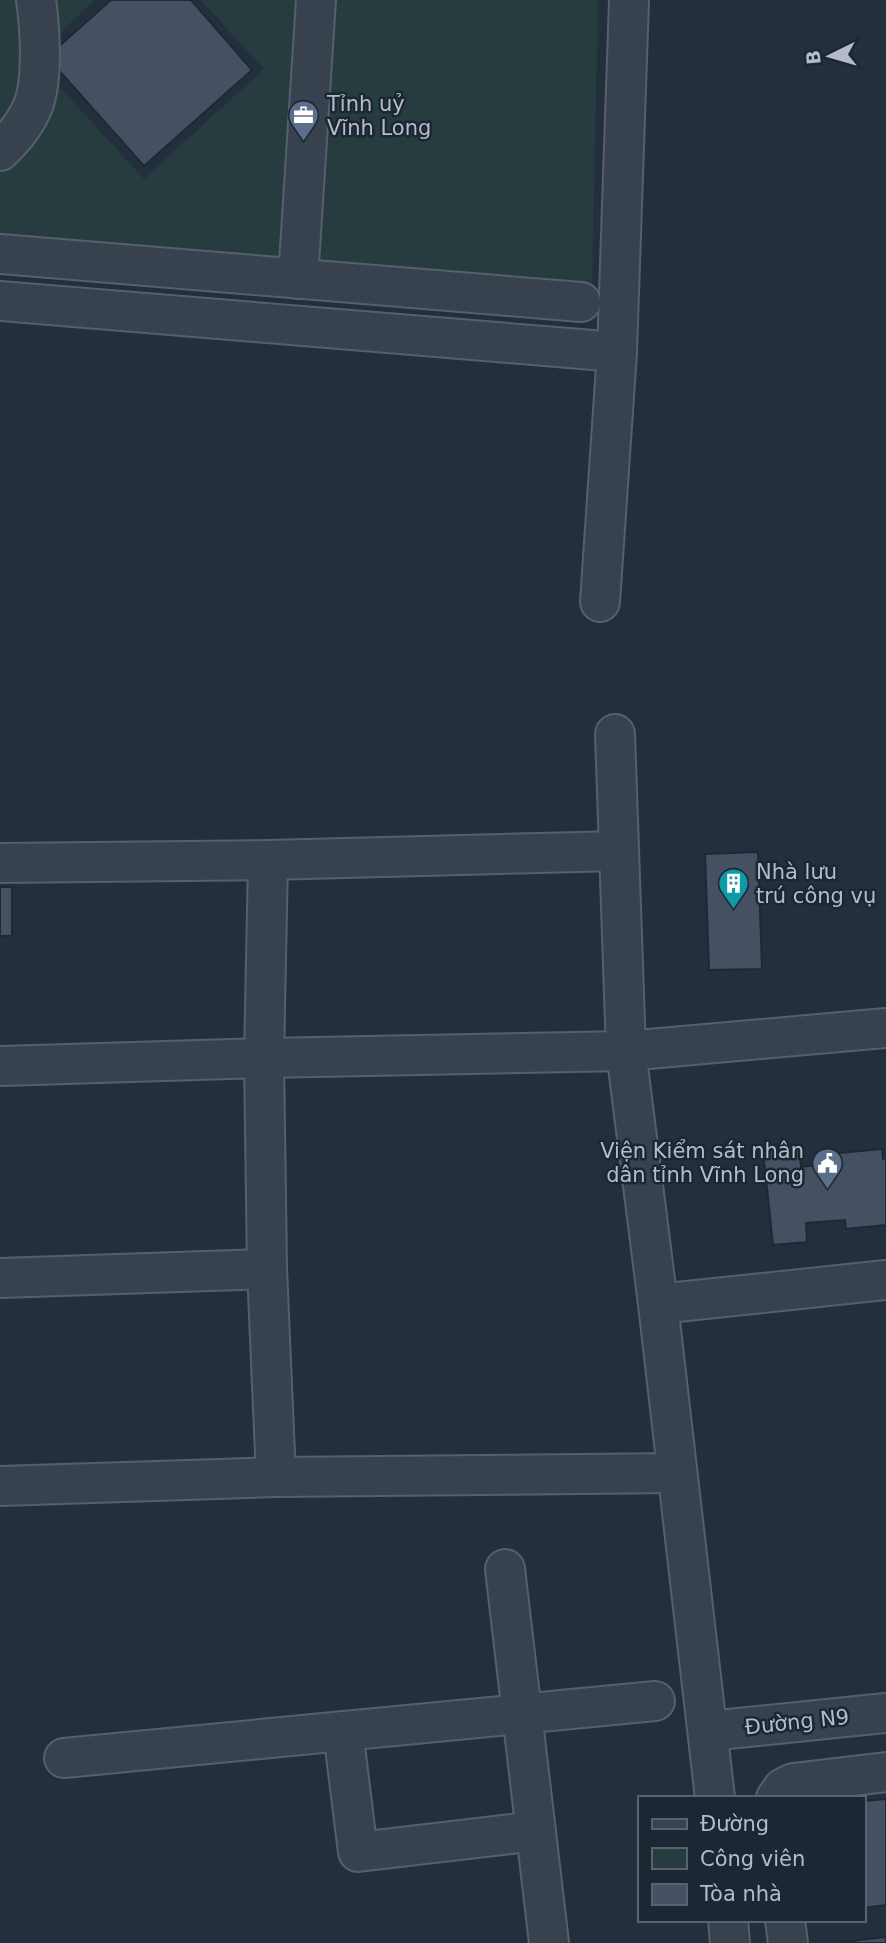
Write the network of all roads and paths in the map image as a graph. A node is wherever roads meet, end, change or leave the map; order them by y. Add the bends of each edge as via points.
1 (36, 0) edge
2 (316, 0) edge
3 (629, 0) edge
4 (0, 151) edge
5 (0, 254) edge
6 (298, 279) junction
7 (0, 300) edge
8 (582, 303) dead end
9 (617, 352) junction
10 (600, 602) dead end
11 (615, 734) dead end
12 (619, 851) junction
13 (268, 860) junction
14 (0, 863) edge
15 (886, 1028) edge
16 (626, 1051) junction
17 (264, 1058) junction
18 (0, 1066) edge
19 (267, 1269) junction
20 (0, 1278) edge
21 (886, 1280) edge
22 (658, 1304) junction
23 (677, 1473) junction
24 (276, 1478) junction
25 (0, 1486) edge
26 (505, 1569) dead end
27 (655, 1701) dead end
28 (886, 1713) edge
29 (522, 1714) junction
30 (833, 1718) junction
31 (343, 1731) junction
32 (708, 1731) junction
33 (64, 1758) dead end
34 (886, 1772) edge
35 (840, 1777) junction
36 (715, 1796) edge
37 (777, 1796) edge
38 (536, 1831) junction
39 (728, 1922) edge
40 (785, 1922) edge
41 (549, 1943) edge
42 (730, 1943) edge
43 (788, 1943) edge

1 - 4 street via 39,66 34,102 16,136
2 - 6 street
3 - 9 street
5 - 6 street
6 - 8 street
7 - 9 street
9 - 10 street
11 - 12 street
12 - 13 street
12 - 16 street
13 - 14 street
13 - 17 street
15 - 16 street
16 - 17 street
16 - 22 street
17 - 18 street
17 - 19 street
19 - 20 street
19 - 24 street
21 - 22 street
22 - 23 street
23 - 24 street
23 - 32 street
24 - 25 street
26 - 29 street
27 - 29 street
28 - 30 street, Đường N9
29 - 31 street
29 - 38 street
30 - 32 street, Đường N9
30 - 35 street via 830,1747
31 - 33 street
31 - 38 street via 358,1852
32 - 36 street
34 - 35 street
35 - 37 street via 793,1783
38 - 41 street
39 - 42 street
40 - 43 street

